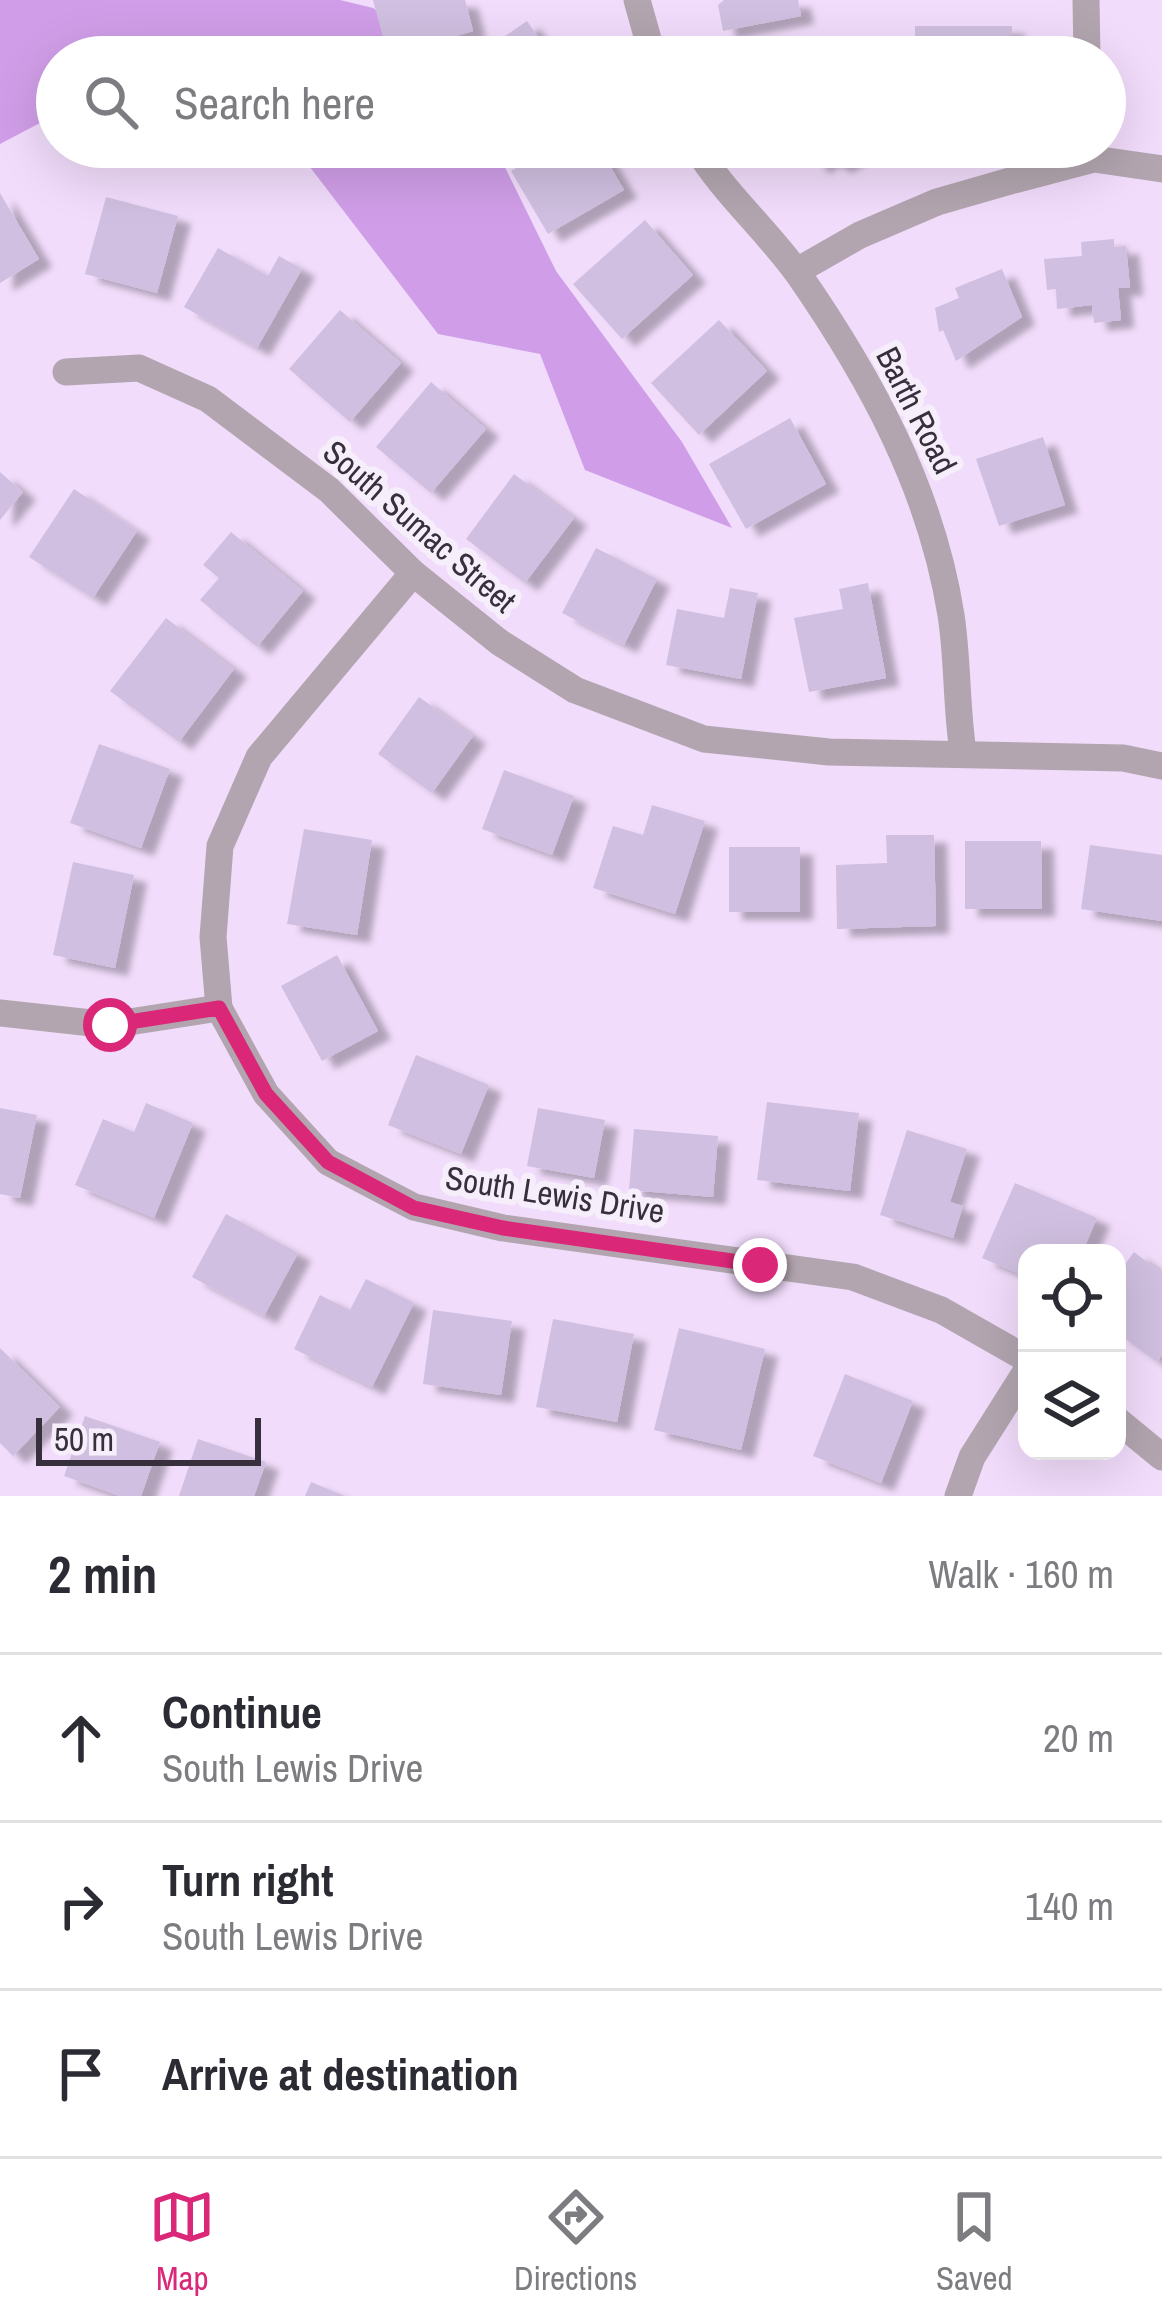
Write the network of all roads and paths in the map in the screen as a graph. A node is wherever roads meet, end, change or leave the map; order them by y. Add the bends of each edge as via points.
1 (637, 0) edge
2 (1086, 0) edge
3 (646, 36) edge
4 (1087, 36) edge
5 (1126, 161) edge
6 (708, 168) edge
7 (1046, 168) edge
8 (1162, 170) edge
9 (796, 271) junction
10 (66, 372) dead end
11 (413, 573) junction
12 (963, 752) junction
13 (1162, 766) edge
14 (219, 1008) junction
15 (0, 1012) edge
16 (1018, 1354) edge
17 (1018, 1384) edge
18 (1126, 1427) edge
19 (1162, 1457) edge
20 (958, 1496) edge

1 - 3 street
2 - 4 street
5 - 8 street
6 - 9 street, Barth Road
7 - 9 street via 937,202
9 - 12 street, Barth Road via 871,388 919,486 951,616
10 - 11 street, South Sumac Street via 139,368 208,399 329,490
11 - 12 street, South Sumac Street via 574,690 704,739 829,752
11 - 14 street via 259,757 220,846 213,937
12 - 13 street, South Sumac Street
14 - 15 street via 110,1025
14 - 16 street, South Lewis Drive via 266,1094 328,1162 414,1208 853,1277 941,1310
17 - 20 street via 972,1457
18 - 19 street

